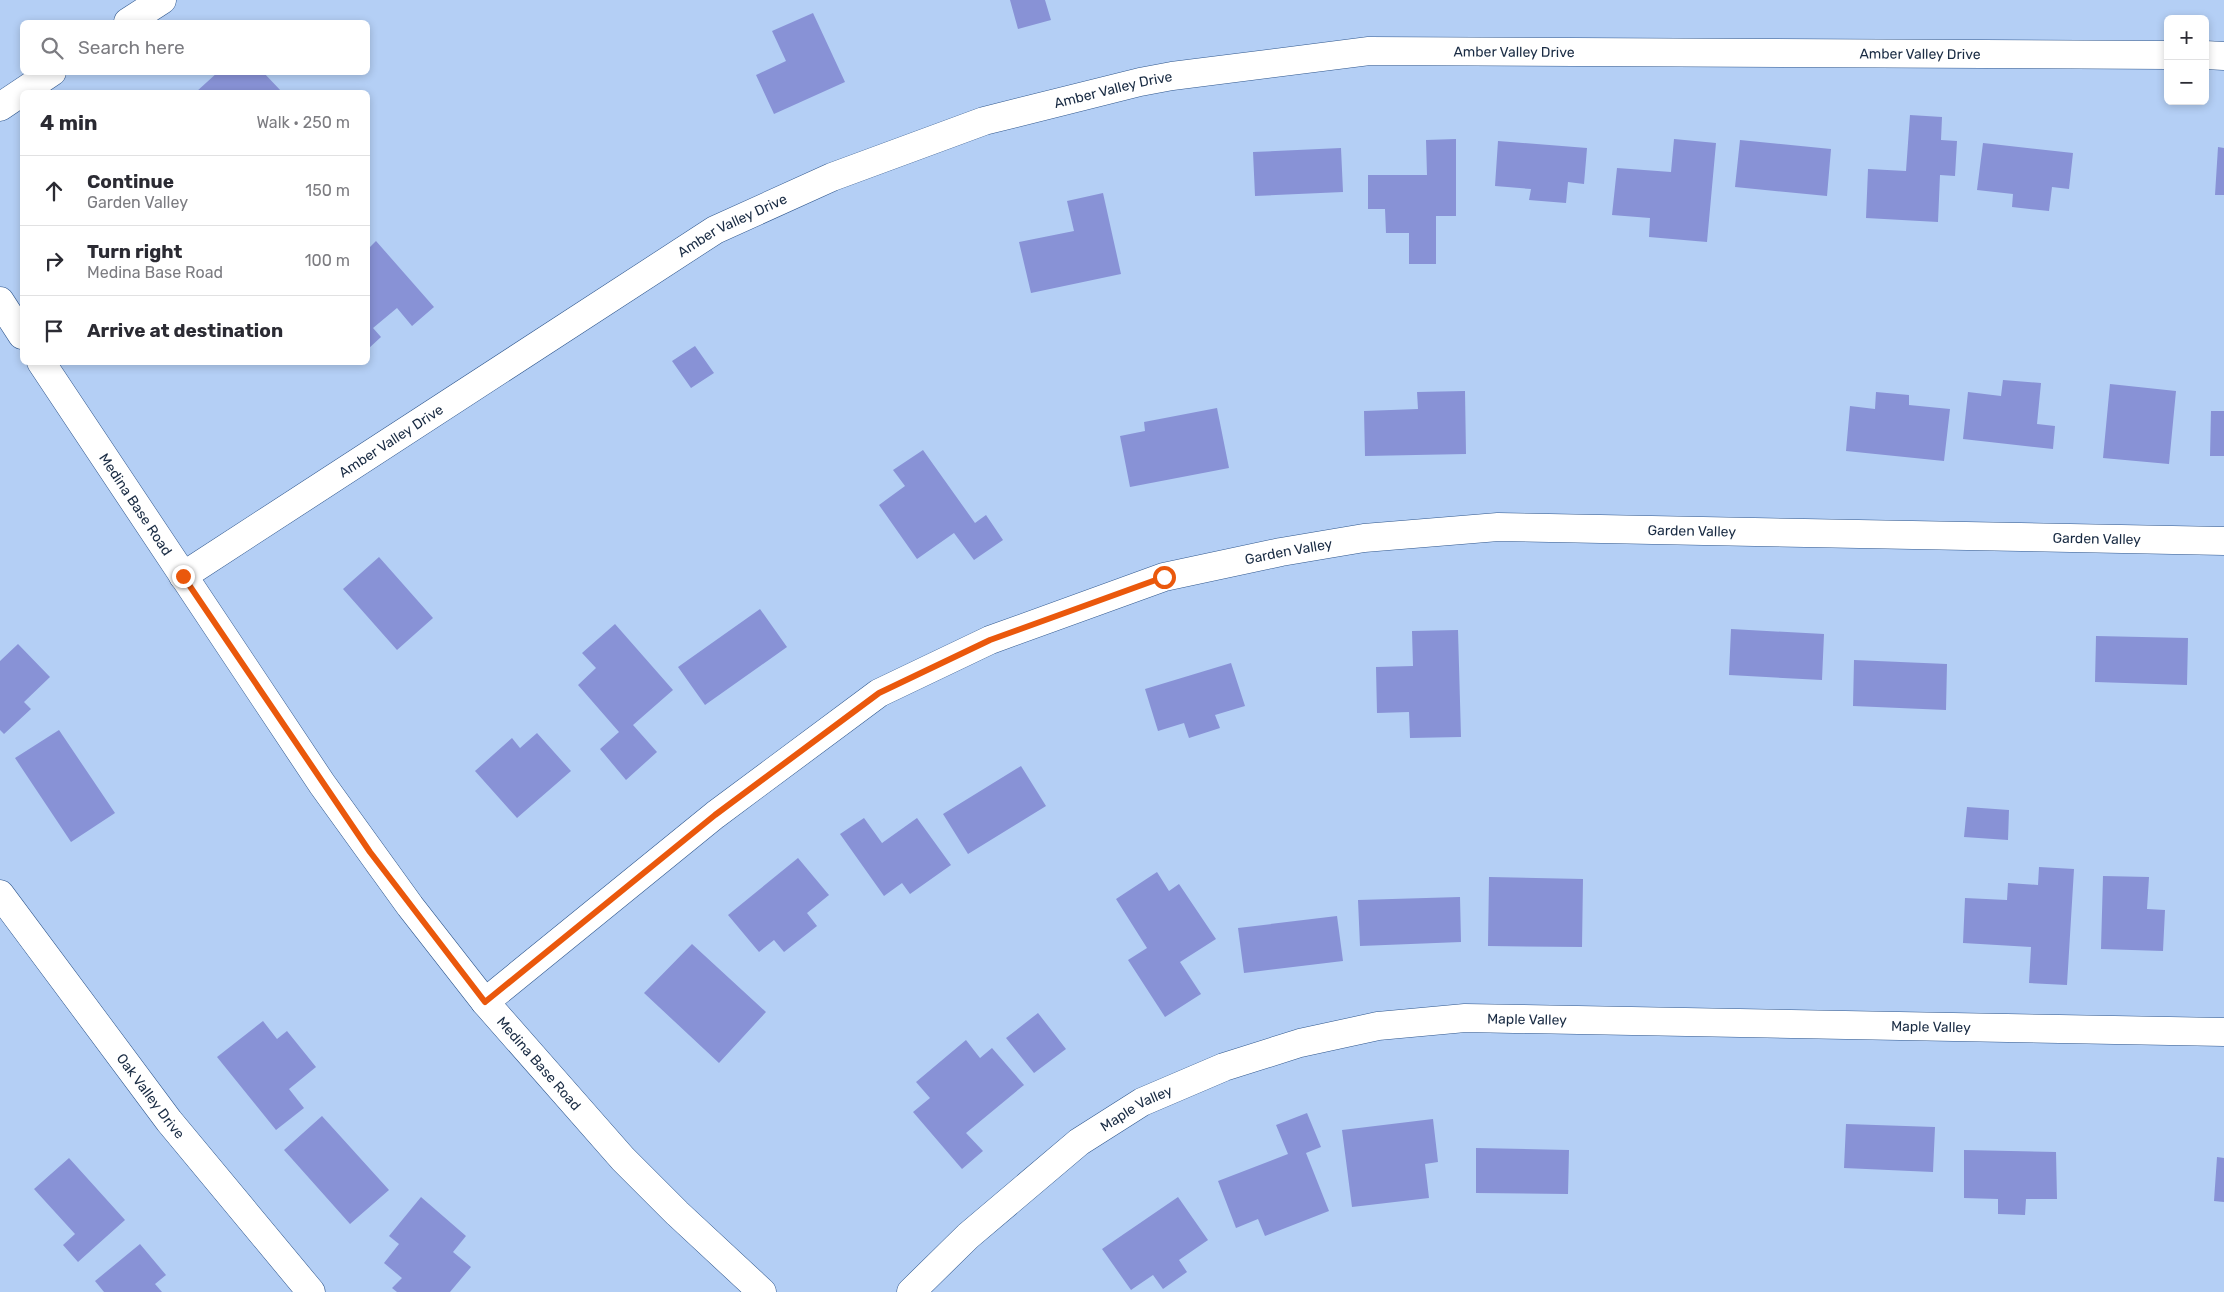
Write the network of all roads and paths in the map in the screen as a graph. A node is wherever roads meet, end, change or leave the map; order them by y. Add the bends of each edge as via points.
1 (162, 0) edge
2 (131, 20) edge
3 (2164, 55) edge
4 (2209, 56) edge
5 (2224, 56) edge
6 (48, 75) edge
7 (25, 90) edge
8 (20, 94) edge
9 (0, 107) edge
10 (0, 301) edge
11 (20, 332) edge
12 (43, 365) edge
13 (2224, 541) edge
14 (183, 576) junction
15 (0, 894) edge
16 (485, 1002) junction
17 (2224, 1032) edge
18 (311, 1292) edge
19 (762, 1292) edge
20 (911, 1292) edge

1 - 2 street
3 - 14 street, Amber Valley Drive via 1370,51 1172,76 984,122 832,177 715,230
4 - 5 street
6 - 7 street
8 - 9 street
10 - 11 street
12 - 14 street, Medina Base Road
13 - 16 street, Garden Valley via 1498,527 1364,538 1164,577 990,640 879,693 715,815
14 - 16 street, Medina Base Road via 370,852
15 - 18 street, Oak Valley Drive via 170,1121
16 - 19 street, Medina Base Road via 623,1159
17 - 20 street, Maple Valley via 1465,1018 1378,1026 1300,1043 1224,1067 1142,1102 1079,1142 968,1236

